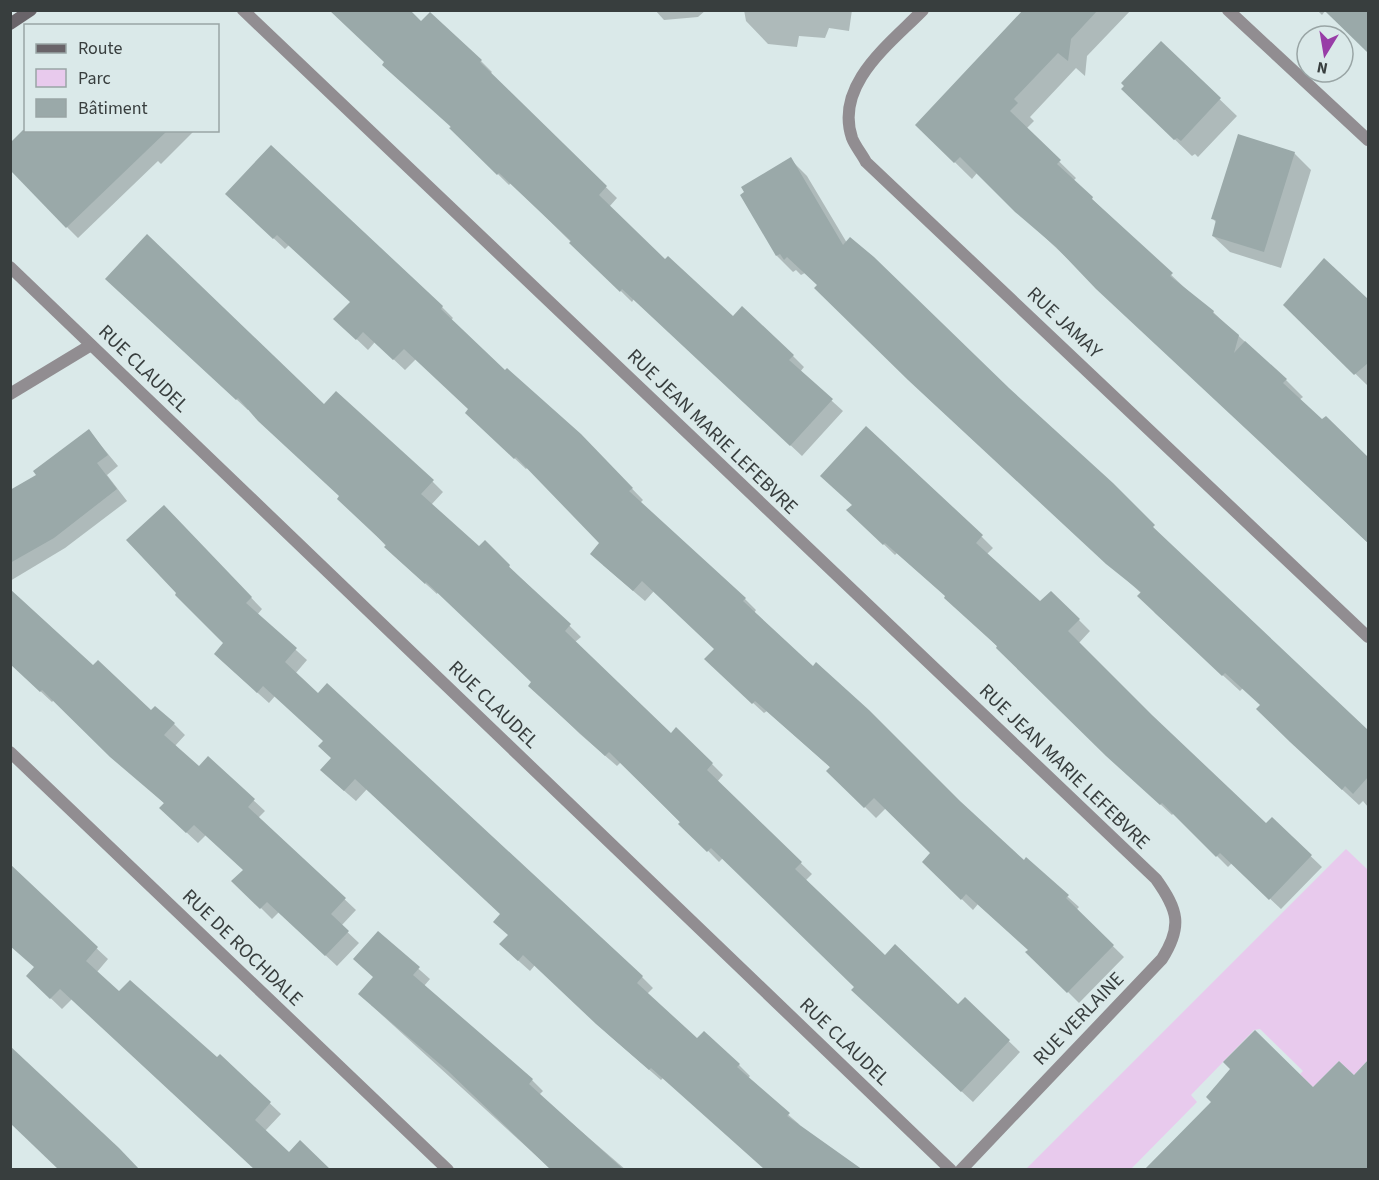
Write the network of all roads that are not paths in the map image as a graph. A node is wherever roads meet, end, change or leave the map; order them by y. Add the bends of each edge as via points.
1 (31, 10) edge
2 (243, 10) edge
3 (923, 10) edge
4 (1228, 10) edge
5 (10, 24) edge
6 (1368, 140) edge
7 (10, 267) edge
8 (92, 345) junction
9 (10, 394) edge
10 (1368, 637) edge
11 (10, 752) edge
12 (1156, 879) joint
13 (448, 1170) edge
14 (951, 1170) edge
15 (961, 1170) edge

1 - 5 street
2 - 12 street, RUE JEAN MARIE LEFEBVRE
3 - 10 street, RUE JAMAY via 855,87 849,112 852,137 867,162
4 - 6 street
7 - 8 street, RUE CLAUDEL
8 - 9 street
8 - 14 street, RUE CLAUDEL
11 - 13 street, RUE DE ROCHDALE
12 - 15 street, RUE VERLAINE via 1169,898 1176,920 1173,941 1162,959

